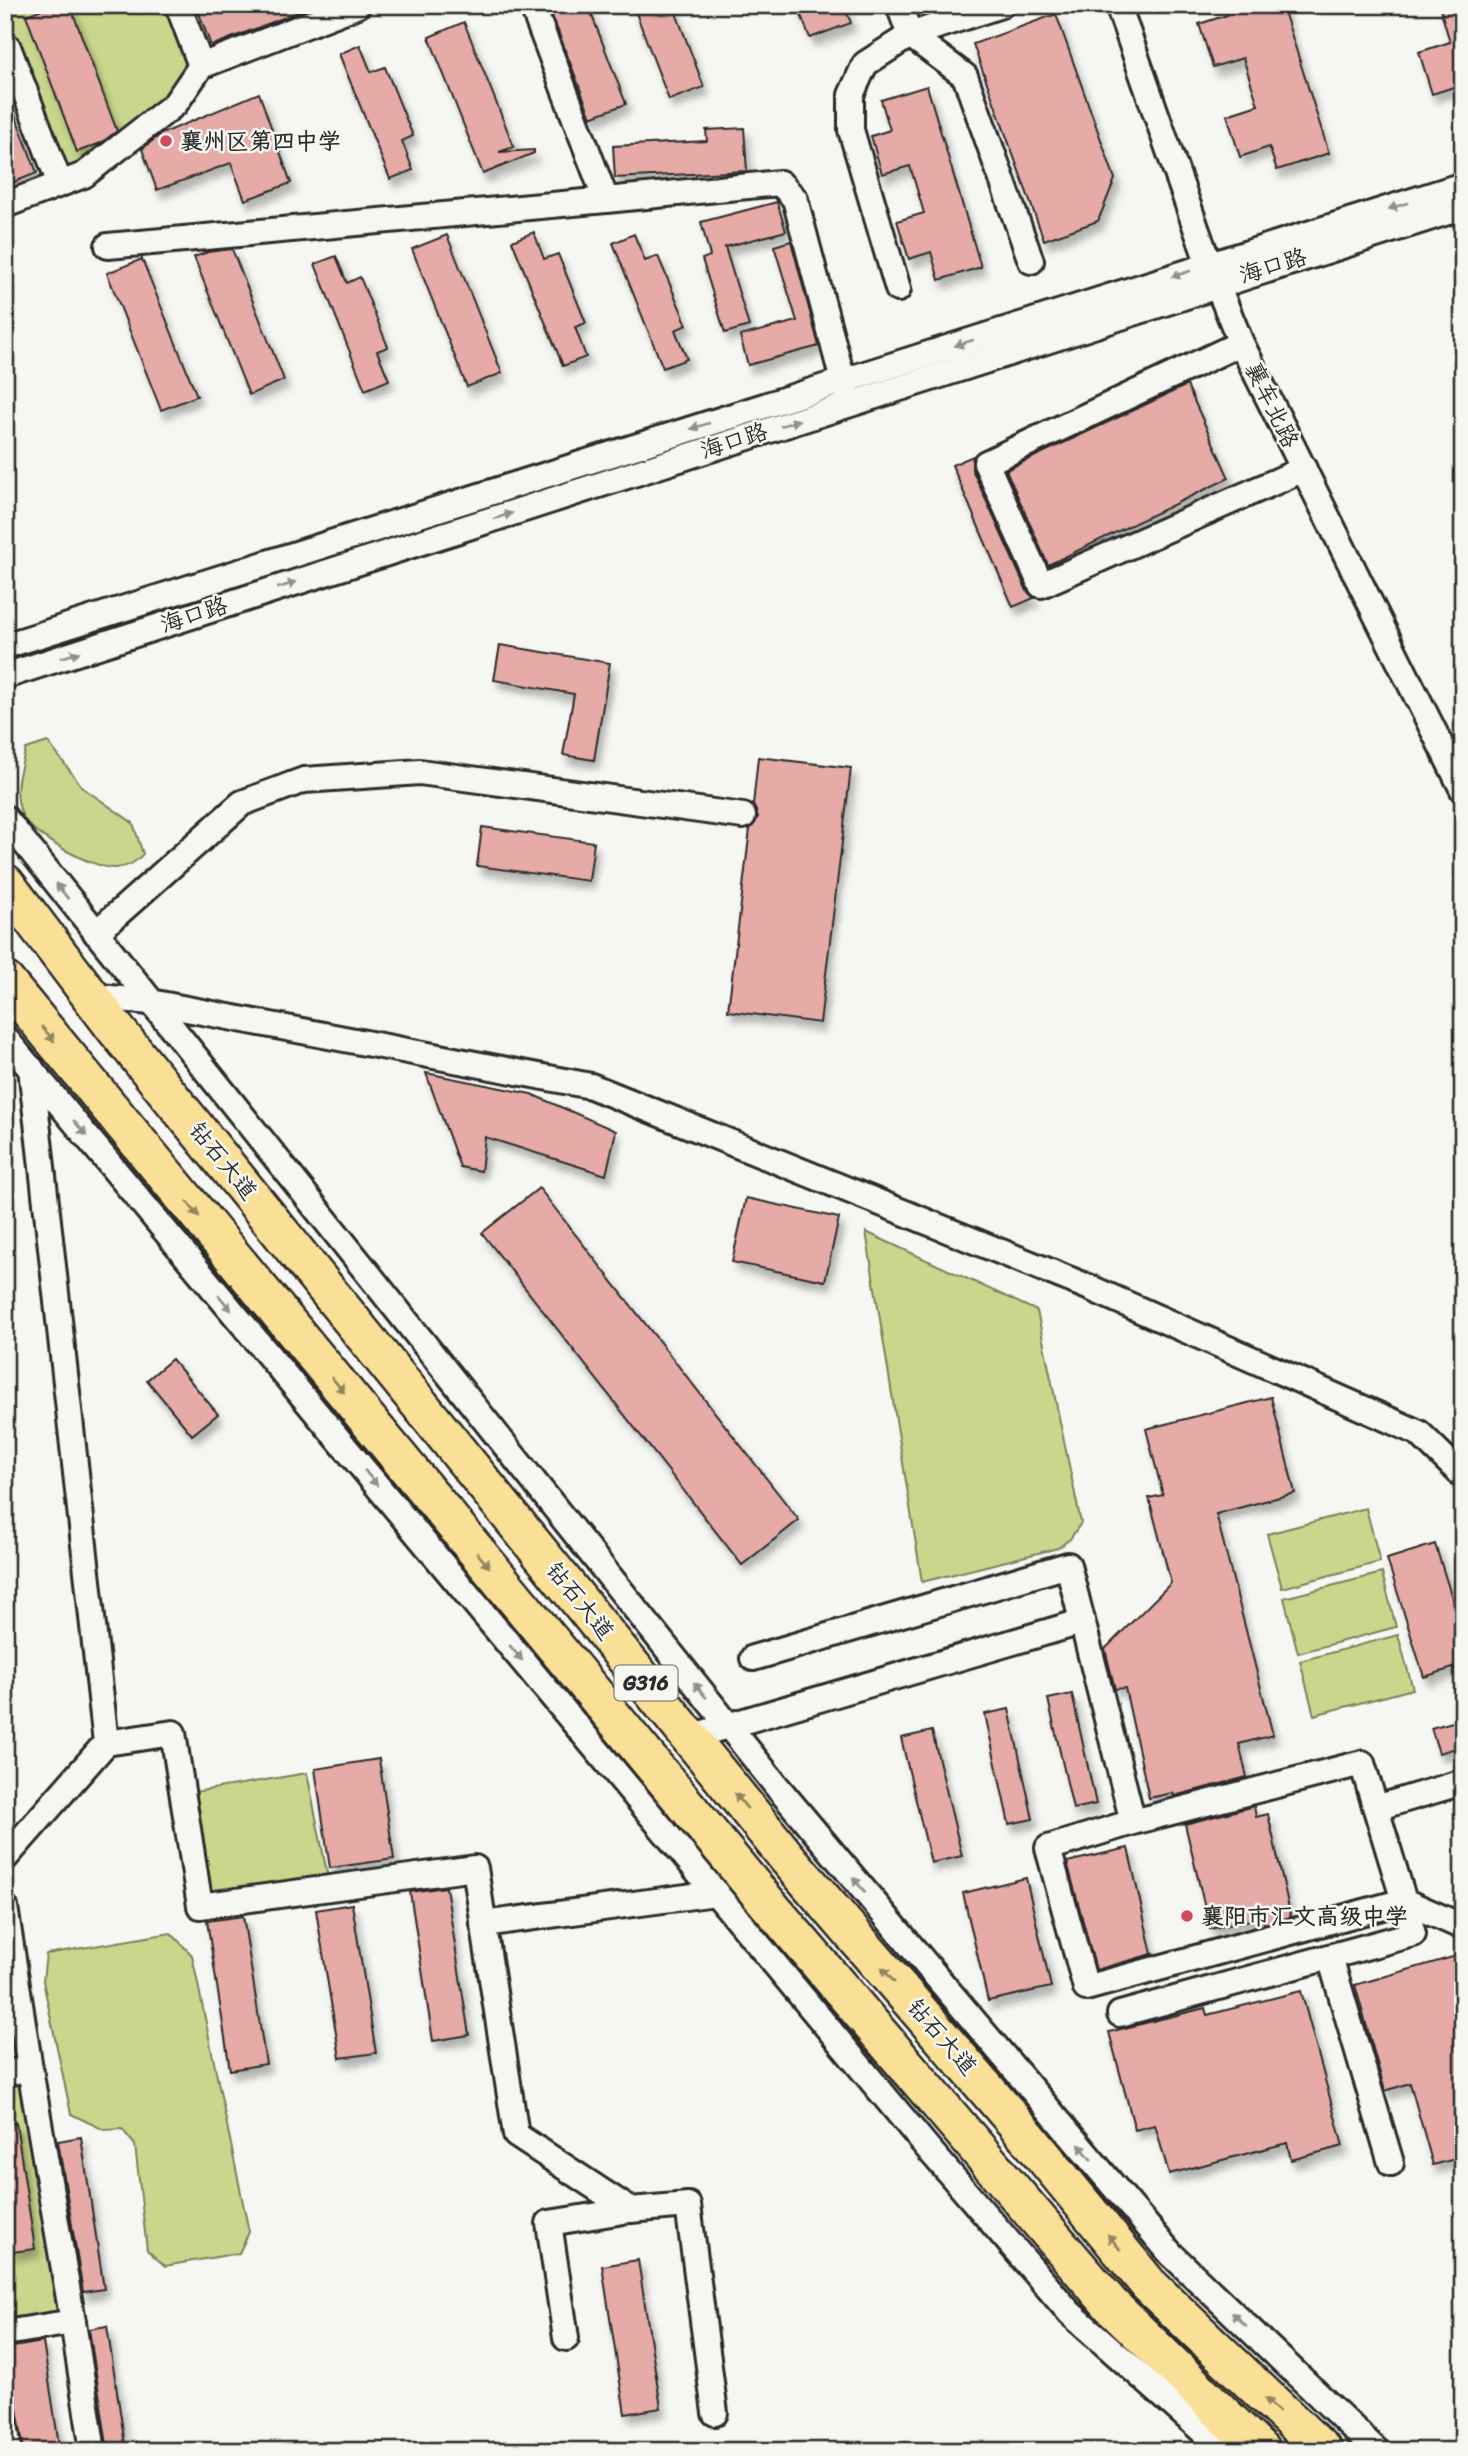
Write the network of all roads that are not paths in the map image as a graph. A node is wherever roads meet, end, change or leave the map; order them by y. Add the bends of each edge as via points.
1 (178, 5) edge
2 (358, 5) edge
3 (532, 5) edge
4 (899, 5) edge
5 (1001, 5) edge
6 (1118, 5) edge
7 (910, 35) junction
8 (5, 48) edge
9 (201, 66) junction
10 (60, 184) junction
11 (1463, 186) edge
12 (606, 200) junction
13 (5, 205) edge
14 (1463, 207) edge
15 (108, 246) dead end
16 (1031, 261) dead end
17 (1212, 275) junction
18 (898, 289) dead end
19 (1241, 343) junction
20 (846, 392) junction
21 (1304, 469) junction
22 (5, 646) edge
23 (5, 676) edge
24 (1463, 790) edge
25 (743, 816) dead end
26 (5, 818) edge
27 (5, 883) edge
28 (96, 933) junction
29 (5, 981) edge
30 (91, 996) junction
31 (150, 1002) junction
32 (5, 1038) edge
33 (31, 1068) junction
34 (1463, 1476) edge
35 (1081, 1622) junction
36 (753, 1658) dead end
37 (730, 1727) junction
38 (690, 1737) junction
39 (106, 1743) junction
40 (1463, 1782) edge
41 (1376, 1808) junction
42 (1133, 1822) junction
43 (5, 1858) edge
44 (716, 1894) junction
45 (1404, 1901) junction
46 (5, 1907) edge
47 (483, 1924) junction
48 (1463, 1927) edge
49 (1330, 1957) junction
50 (1120, 2014) dead end
51 (30, 2069) junction
52 (5, 2073) edge
53 (1391, 2163) dead end
54 (630, 2210) junction
55 (73, 2322) junction
56 (5, 2333) edge
57 (566, 2338) dead end
58 (715, 2413) dead end
59 (5, 2423) edge
60 (9, 2451) edge
61 (93, 2451) edge
62 (1224, 2451) edge
63 (1261, 2451) edge
64 (1323, 2451) edge
65 (1377, 2451) edge

1 - 9 street
2 - 9 street
3 - 12 street
4 - 7 street
5 - 7 street
6 - 17 street, 襄车北路
7 - 16 street via 965,76
7 - 18 street via 865,64 851,95 851,130
8 - 10 street
9 - 10 street via 175,104 84,175
10 - 13 street
11 -> 17 street, 海口路
12 - 15 street
12 - 20 street via 780,183 794,199
14 - 17 street, 海口路
17 - 19 street, 襄车北路
17 - 20 street, 海口路
19 - 21 street, 襄车北路
19 - 21 street via 986,463 1041,585
20 -> 22 street, 海口路
23 -> 20 street, 海口路
21 - 24 street, 襄车北路
25 - 28 street via 420,772 304,780 242,803
28 -> 26 street
27 - 30 highway, 钻石大道 / G316
28 - 31 street
29 -> 63 highway, 钻石大道 / G316 via 749,1882 1111,2305
30 - 31 street
30 - 38 highway, 钻石大道 / G316
31 - 34 street via 591,1086 1088,1287 1419,1433
37 -> 31 street
32 - 33 street
33 - 39 street
33 -> 44 street
35 - 36 street via 1068,1565
35 - 37 street
35 - 42 street
37 - 38 street
65 -> 37 street via 1171,2254
64 -> 38 highway, 钻石大道 / G316 via 1149,2285
39 - 43 street
39 - 47 street via 173,1733 200,1906 475,1868
40 - 41 street
41 - 42 street via 1362,1763
41 - 45 street
42 - 45 street via 1048,1848 1086,1988
44 - 47 street
44 - 62 street via 1069,2313
45 - 48 street
45 - 49 street via 1413,1934
46 - 51 street
47 - 54 street via 516,2135
49 - 50 street
49 - 53 street
51 - 52 street
51 - 55 street
54 - 57 street via 549,2222
54 - 58 street via 688,2205
55 - 56 street
55 - 61 street
59 - 60 street

